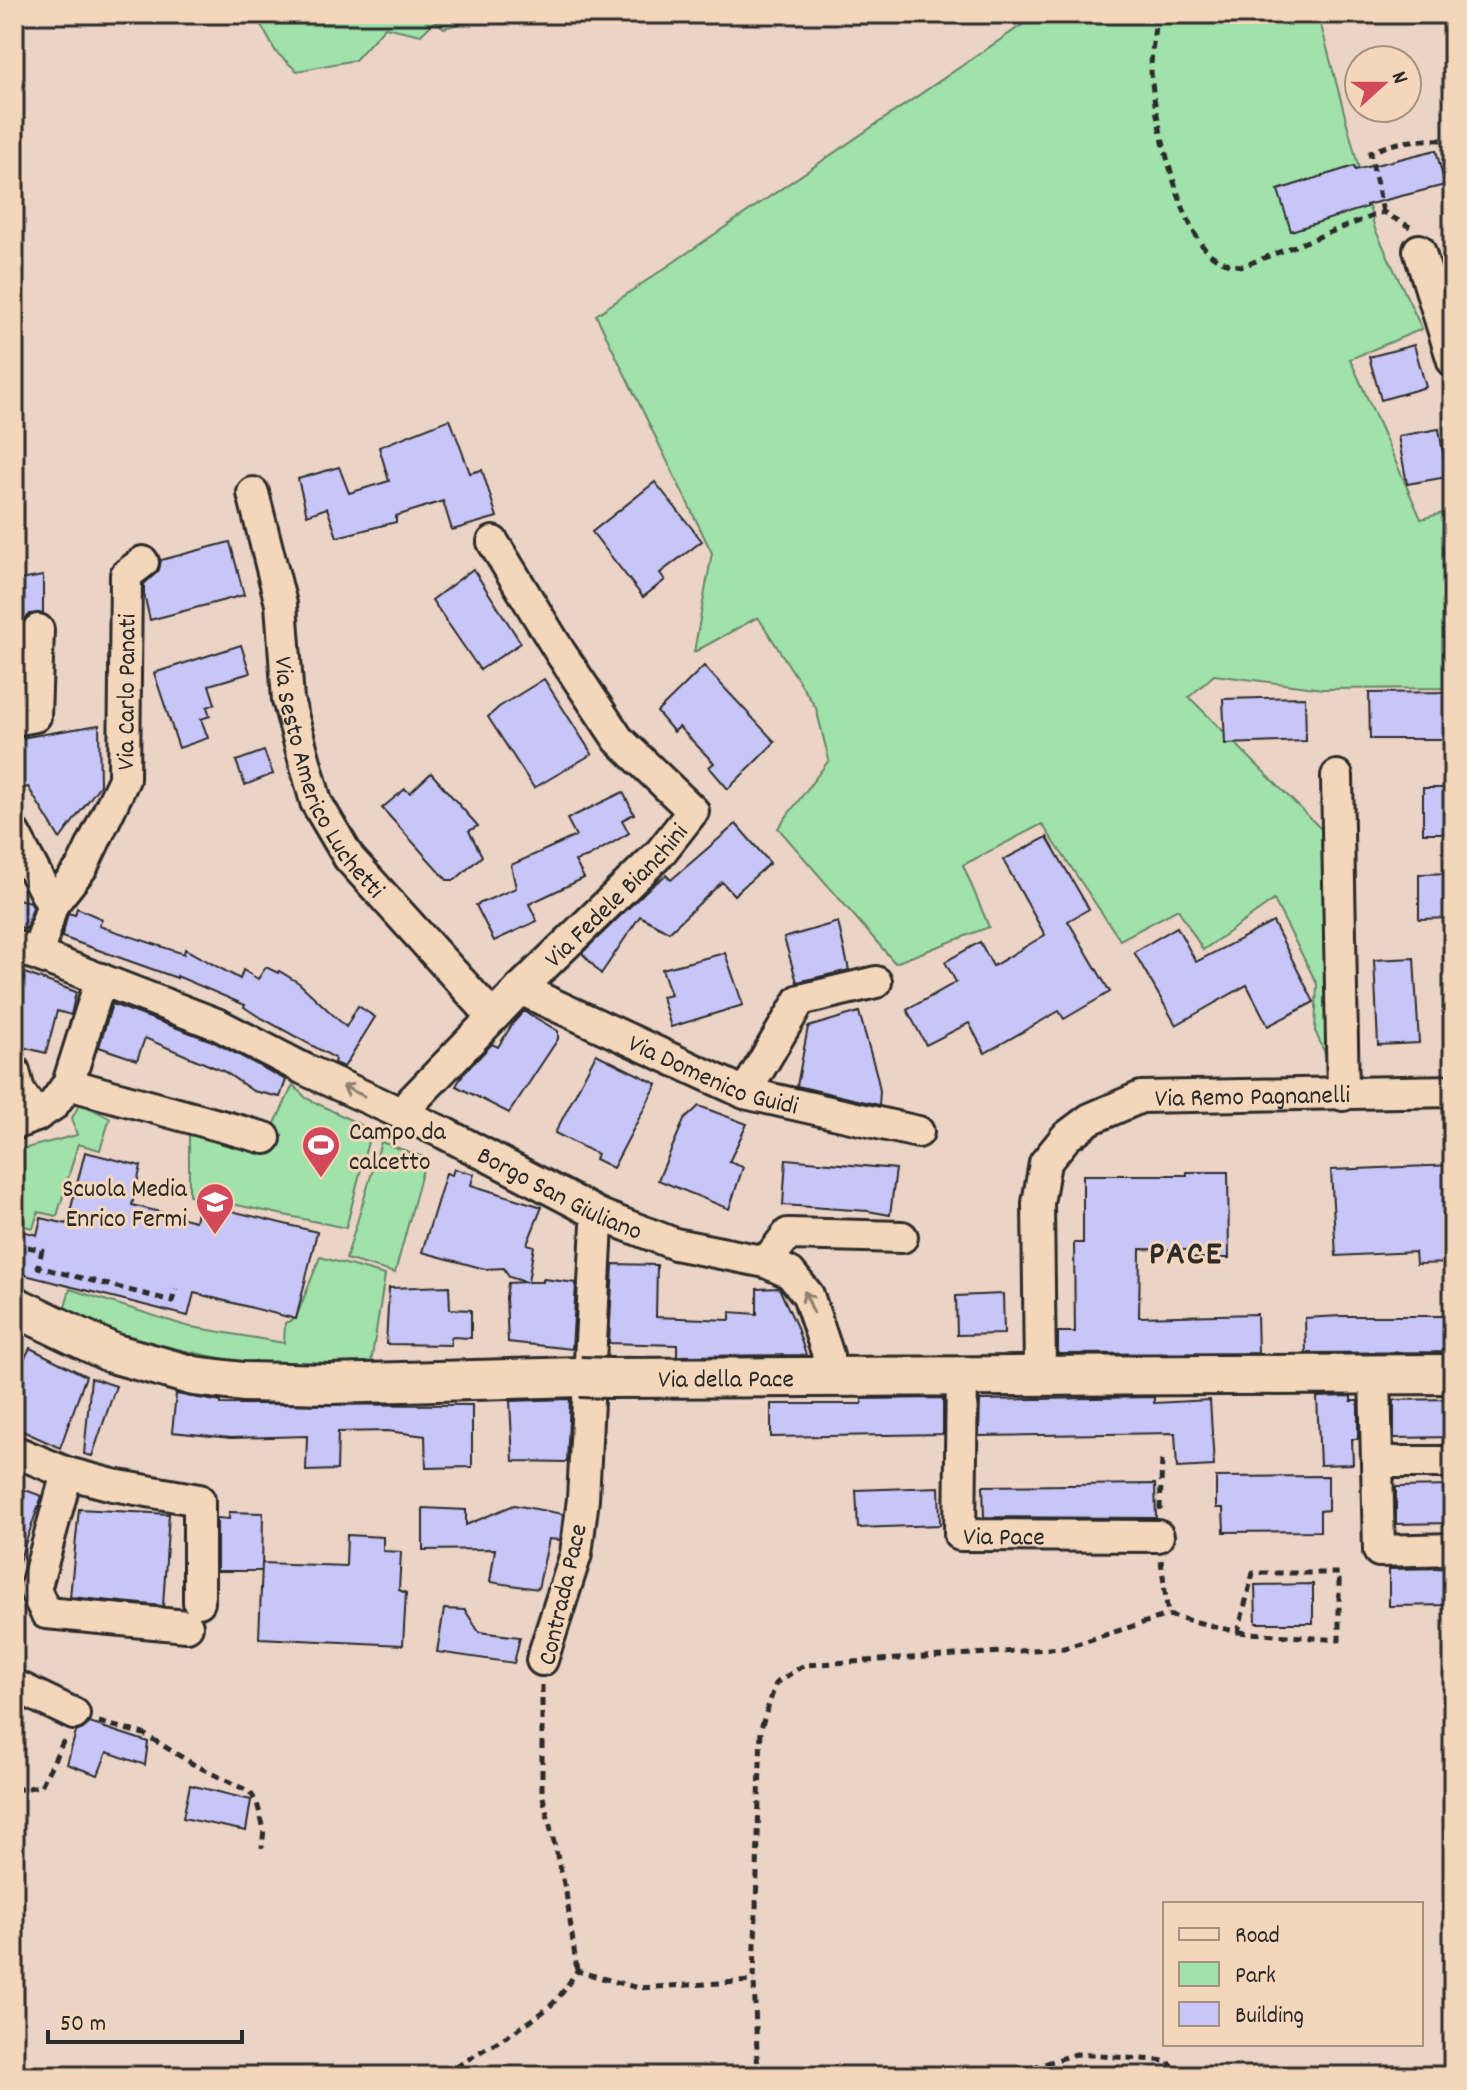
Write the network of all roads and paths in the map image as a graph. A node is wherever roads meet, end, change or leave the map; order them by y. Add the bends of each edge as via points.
1 (1156, 14) edge
2 (1453, 141) edge
3 (1383, 212) junction
4 (1419, 250) joint
5 (1453, 361) edge
6 (253, 493) dead end
7 (493, 542) dead end
8 (143, 562) dead end
9 (38, 630) dead end
10 (14, 720) edge
11 (1337, 776) dead end
12 (14, 833) edge
13 (52, 905) junction
14 (26, 950) edge
15 (101, 979) junction
16 (876, 982) dead end
17 (520, 989) junction
18 (493, 1017) junction
19 (14, 1071) edge
20 (68, 1084) junction
21 (1453, 1091) edge
22 (745, 1093) junction
23 (1343, 1095) junction
24 (404, 1115) junction
25 (25, 1120) edge
26 (918, 1132) dead end
27 (265, 1138) dead end
28 (600, 1215) junction
29 (902, 1237) dead end
30 (14, 1244) edge
31 (766, 1262) junction
32 (176, 1289) dead end
33 (14, 1306) edge
34 (1040, 1374) junction
35 (1375, 1374) junction
36 (1453, 1374) edge
37 (962, 1375) junction
38 (829, 1377) junction
39 (14, 1451) edge
40 (1162, 1459) dead end
41 (1378, 1462) junction
42 (1453, 1462) edge
43 (67, 1473) junction
44 (1158, 1536) junction
45 (1453, 1549) edge
46 (1168, 1615) junction
47 (1238, 1632) junction
48 (542, 1660) joint
49 (14, 1685) edge
50 (14, 1722) edge
51 (64, 1722) junction
52 (14, 1790) edge
53 (262, 1848) dead end
54 (577, 1971) junction
55 (754, 1981) junction
56 (445, 2076) edge
57 (758, 2076) edge
58 (1005, 2076) edge
59 (1179, 2076) edge

1 - 3 path via 1151,72 1162,135 1173,179 1196,237 1208,253 1228,265 1243,266
2 - 3 path via 1408,141 1370,153
3 - 4 path via 1411,227
4 - 5 street
6 - 18 street, Via Sesto Americo Luchetti via 281,604 288,700 316,802 349,858
7 - 17 street, Via Fedele Bianchini via 618,739 693,811 660,853
8 - 13 street, Via Carlo Panati via 126,575 124,779 82,867
9 - 10 street via 35,716
11 - 23 street
12 - 13 street
13 - 14 street, Via Carlo Panati
14 - 15 street, Borgo San Giuliano
15 - 20 street
24 -> 15 street, Borgo San Giuliano via 219,1025
16 - 22 street via 800,1000
17 - 18 street, Via Fedele Bianchini
17 - 22 street, Via Domenico Guidi
18 - 24 street, Via Fedele Bianchini
19 - 25 street
20 - 25 street via 53,1105
20 - 27 street
21 - 23 street, Via Remo Pagnanelli
22 - 26 street, Via Domenico Guidi
23 - 34 street, Via Remo Pagnanelli via 1141,1097 1090,1119 1066,1137 1045,1163 1038,1203
24 - 28 street, Borgo San Giuliano
28 - 31 street, Borgo San Giuliano via 675,1244
28 - 48 street, Contrada Pace via 576,1554
29 - 31 street via 788,1234
30 - 32 path via 42,1250 38,1267 172,1301
38 -> 31 street, Borgo San Giuliano via 828,1355 808,1295 790,1273
33 - 38 main road, Via della Pace via 112,1353 243,1382
34 - 35 main road, Via della Pace
34 - 37 main road, Via della Pace
35 - 36 main road, Via della Pace
35 - 41 street
37 - 38 main road, Via della Pace
37 - 44 street, Via Pace via 960,1535
39 - 43 street
40 - 44 path
41 - 42 street
41 - 45 street via 1379,1551
43 - 43 street via 199,1500 193,1614 46,1613 35,1590
44 - 46 path
46 - 47 path
46 - 55 path via 1064,1648 804,1665 776,1683 761,1728
47 - 47 path via 1253,1573 1339,1573 1339,1640
48 - 54 path, Contrada Pace via 542,1793 566,1892
49 - 51 street
50 - 51 path
51 - 52 path via 67,1738 41,1786
51 - 53 path via 144,1734 250,1792 264,1829
54 - 55 path via 638,1988
54 - 56 path via 552,2005
55 - 57 path
58 - 59 path via 1076,2054 1168,2061

